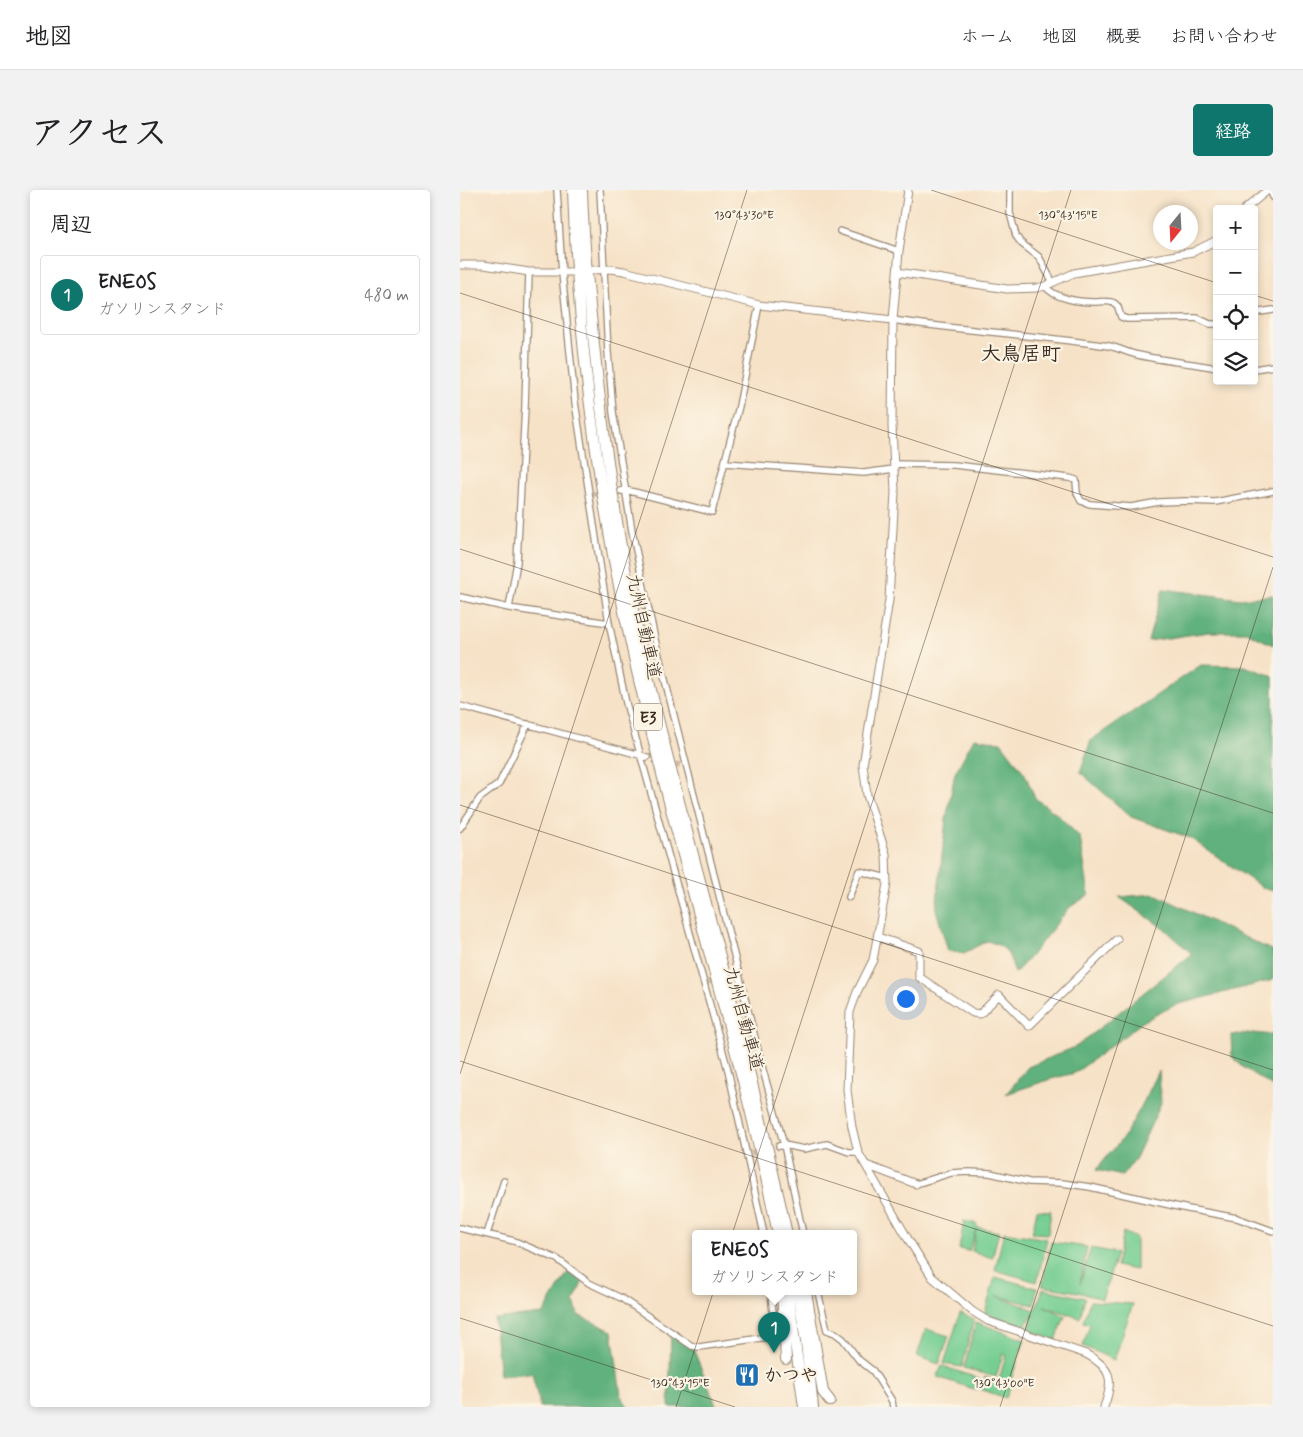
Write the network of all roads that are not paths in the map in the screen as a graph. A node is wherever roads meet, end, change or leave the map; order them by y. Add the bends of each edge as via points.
1 (557, 190) edge
2 (573, 190) edge
3 (582, 190) edge
4 (600, 190) edge
5 (908, 190) edge
6 (1010, 190) edge
7 (1269, 190) edge
8 (1273, 197) edge
9 (1250, 205) edge
10 (840, 231) dead end
11 (1213, 242) edge
12 (899, 251) junction
13 (460, 265) edge
14 (604, 269) junction
15 (594, 270) dead end
16 (528, 272) junction
17 (572, 272) dead end
18 (897, 272) junction
19 (562, 273) junction
20 (1053, 283) junction
21 (1045, 286) junction
22 (759, 305) junction
23 (1273, 310) edge
24 (1258, 312) edge
25 (894, 320) junction
26 (1213, 324) edge
27 (1273, 366) edge
28 (1213, 367) edge
29 (1258, 368) edge
30 (725, 463) junction
31 (894, 466) junction
32 (623, 491) junction
33 (1273, 491) edge
34 (460, 597) edge
35 (509, 608) junction
36 (609, 623) junction
37 (460, 706) edge
38 (528, 724) junction
39 (644, 756) junction
40 (460, 828) edge
41 (887, 878) junction
42 (849, 897) dead end
43 (878, 936) junction
44 (1117, 939) dead end
45 (762, 1122) junction
46 (781, 1146) junction
47 (858, 1152) junction
48 (866, 1165) junction
49 (504, 1181) dead end
50 (768, 1184) junction
51 (916, 1184) joint
52 (460, 1228) edge
53 (763, 1230) edge
54 (774, 1230) edge
55 (777, 1230) edge
56 (786, 1230) edge
57 (792, 1230) edge
58 (802, 1230) edge
59 (1273, 1231) edge
60 (487, 1234) junction
61 (771, 1295) edge
62 (782, 1295) edge
63 (788, 1295) edge
64 (798, 1295) edge
65 (807, 1295) edge
66 (819, 1295) edge
67 (786, 1359) dead end
68 (830, 1401) dead end
69 (804, 1407) edge
70 (813, 1407) edge
71 (893, 1407) edge
72 (1104, 1407) edge

1 - 19 street
2 - 50 highway, 九州自動車道 / E3 via 592,422 617,576 650,729
3 - 45 highway, 九州自動車道 / E3 via 594,351 617,528 667,758
4 - 14 street
5 - 12 street
6 - 20 street via 1010,212 1016,236 1039,257
7 - 8 street
7 - 9 street
10 - 12 street
11 - 20 street via 1193,252 1074,272
12 - 18 street
13 - 16 street
14 - 15 street
14 - 22 street via 624,271
14 - 32 street via 613,412
16 - 19 street
16 - 35 street via 517,562
17 - 19 street
18 - 21 street via 1007,289
18 - 25 street
19 - 36 street via 574,402
20 - 21 street
21 - 26 street via 1076,301 1115,303 1121,317 1127,319 1197,318
22 - 25 street
22 - 30 street
23 - 24 street
25 - 28 street via 1111,346 1140,356
25 - 31 street
27 - 29 street
30 - 31 street via 864,473
30 - 32 street via 712,512
31 - 33 street via 962,465 1069,478 1076,480 1081,501 1131,507 1168,502 1215,502
31 - 41 street via 896,492 889,600 862,770 886,854
32 - 46 street via 683,766
34 - 35 street
35 - 36 street
36 - 39 street via 626,703
37 - 38 street
38 - 39 street
38 - 40 street via 499,784 480,798
39 - 53 street via 706,982
41 - 42 street via 859,871
41 - 43 street
43 - 44 street via 919,951 919,977 973,1013 980,1014 999,995 1029,1026
43 - 47 street via 873,960 850,1012 847,1090
45 - 56 highway, 九州自動車道 / E3
45 - 57 highway
46 - 47 street via 804,1149 827,1144
46 - 58 street
47 - 48 street
48 - 51 street
48 - 72 street via 932,1277 988,1321 1097,1360 1111,1381
49 - 60 street
50 - 54 highway
50 - 55 highway, 九州自動車道 / E3
51 - 59 street via 951,1173 990,1173 1029,1182 1090,1187 1237,1218
52 - 60 street
60 - 61 street via 514,1241 557,1260 692,1346 775,1336
62 - 67 highway
63 - 69 highway
64 - 70 highway
65 - 68 highway via 823,1392
66 - 71 street via 827,1330 843,1339 859,1360 873,1371

